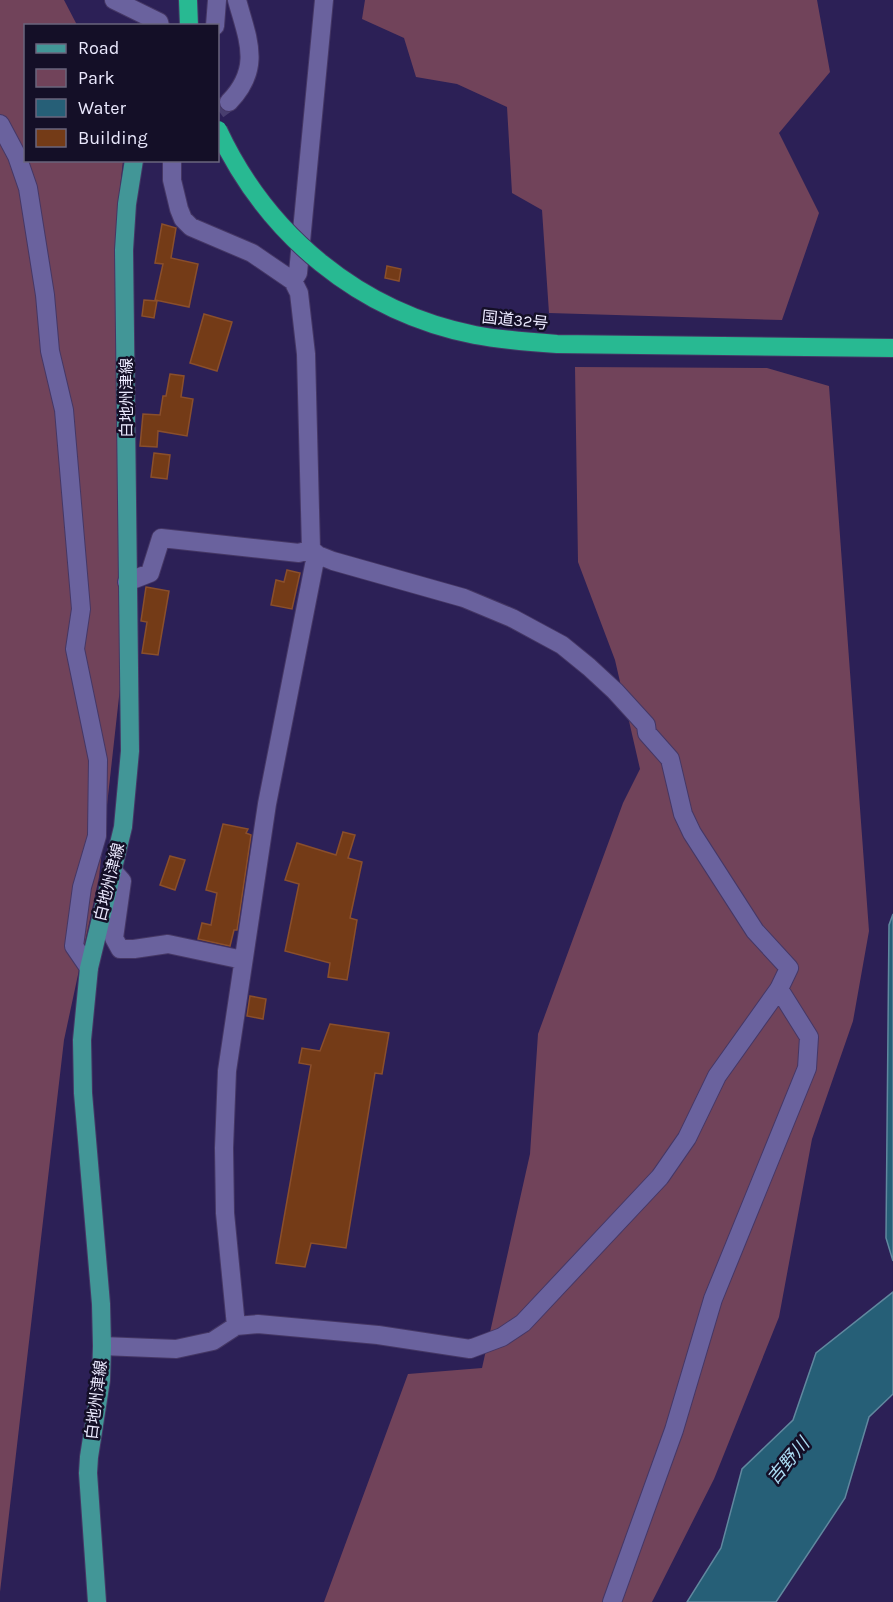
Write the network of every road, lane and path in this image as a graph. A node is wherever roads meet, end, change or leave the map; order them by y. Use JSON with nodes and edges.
{"nodes":[{"id":1,"x":114,"y":0,"type":"edge"},
{"id":2,"x":188,"y":0,"type":"edge"},
{"id":3,"x":217,"y":0,"type":"edge"},
{"id":4,"x":237,"y":0,"type":"edge"},
{"id":5,"x":324,"y":0,"type":"edge"},
{"id":6,"x":160,"y":24,"type":"edge"},
{"id":7,"x":189,"y":24,"type":"edge"},
{"id":8,"x":215,"y":24,"type":"edge"},
{"id":9,"x":229,"y":102,"type":"tunnel mouth"},
{"id":10,"x":0,"y":124,"type":"edge"},
{"id":11,"x":219,"y":132,"type":"edge"},
{"id":12,"x":135,"y":162,"type":"edge"},
{"id":13,"x":172,"y":162,"type":"edge"},
{"id":14,"x":293,"y":281,"type":"junction"},
{"id":15,"x":893,"y":348,"type":"edge"},
{"id":16,"x":314,"y":552,"type":"junction"},
{"id":17,"x":127,"y":582,"type":"junction"},
{"id":18,"x":113,"y":871,"type":"junction"},
{"id":19,"x":243,"y":960,"type":"junction"},
{"id":20,"x":89,"y":968,"type":"junction"},
{"id":21,"x":780,"y":989,"type":"junction"},
{"id":22,"x":236,"y":1326,"type":"junction"},
{"id":23,"x":102,"y":1346,"type":"junction"},
{"id":24,"x":97,"y":1602,"type":"edge"},
{"id":25,"x":612,"y":1602,"type":"edge"}],
"edges":[{"from":1,"to":6,"type":"street"},
{"from":2,"to":7,"type":"highway"},
{"from":3,"to":8,"type":"street"},
{"from":4,"to":9,"type":"street"},
{"from":5,"to":14,"type":"street"},
{"from":10,"to":20,"type":"street"},
{"from":11,"to":15,"type":"highway","name":"国道32号","bridge":true},
{"from":12,"to":17,"type":"main road","name":"白地州津線"},
{"from":13,"to":14,"type":"street"},
{"from":14,"to":16,"type":"street"},
{"from":16,"to":17,"type":"street"},
{"from":16,"to":19,"type":"street"},
{"from":16,"to":21,"type":"street"},
{"from":17,"to":18,"type":"main road","name":"白地州津線"},
{"from":18,"to":19,"type":"street"},
{"from":18,"to":20,"type":"main road","name":"白地州津線"},
{"from":19,"to":22,"type":"street"},
{"from":20,"to":23,"type":"main road","name":"白地州津線"},
{"from":21,"to":22,"type":"street"},
{"from":21,"to":25,"type":"street"},
{"from":22,"to":23,"type":"street"},
{"from":23,"to":24,"type":"main road","name":"白地州津線"}]}
